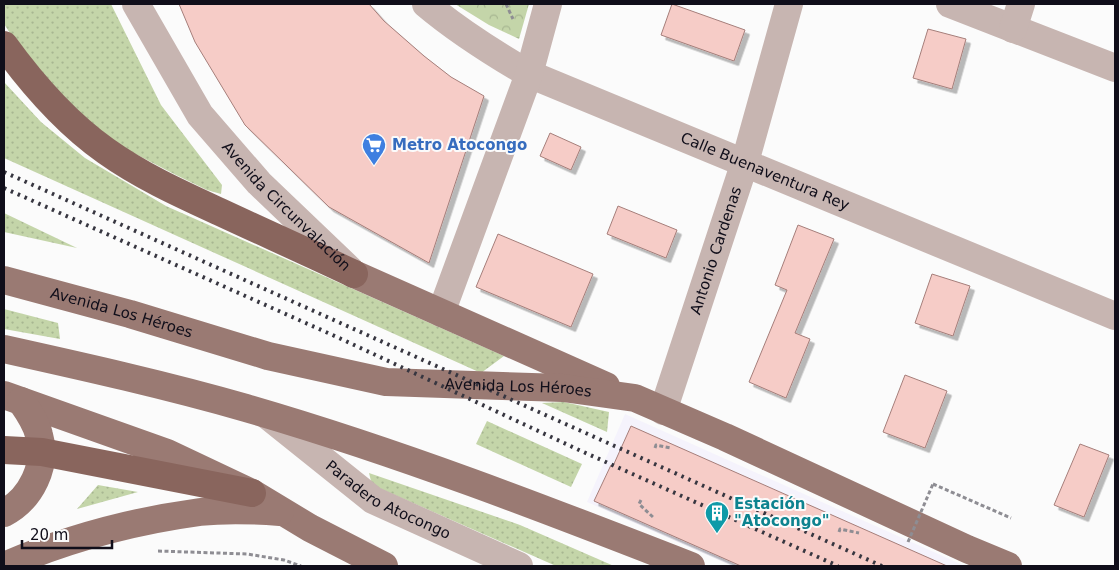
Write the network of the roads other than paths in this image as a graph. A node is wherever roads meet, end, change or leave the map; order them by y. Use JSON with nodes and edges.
{"nodes":[{"id":1,"x":136,"y":4,"type":"edge"},
{"id":2,"x":426,"y":4,"type":"edge"},
{"id":3,"x":548,"y":4,"type":"edge"},
{"id":4,"x":789,"y":4,"type":"edge"},
{"id":5,"x":950,"y":4,"type":"edge"},
{"id":6,"x":1017,"y":16,"type":"edge"},
{"id":7,"x":4,"y":45,"type":"edge"},
{"id":8,"x":1115,"y":68,"type":"edge"},
{"id":9,"x":529,"y":74,"type":"junction"},
{"id":10,"x":745,"y":162,"type":"junction"},
{"id":11,"x":354,"y":274,"type":"junction"},
{"id":12,"x":4,"y":280,"type":"edge"},
{"id":13,"x":441,"y":313,"type":"junction"},
{"id":14,"x":1115,"y":316,"type":"edge"},
{"id":15,"x":4,"y":349,"type":"edge"},
{"id":16,"x":12,"y":398,"type":"edge"},
{"id":17,"x":635,"y":398,"type":"junction"},
{"id":18,"x":663,"y":411,"type":"junction"},
{"id":19,"x":268,"y":415,"type":"junction"},
{"id":20,"x":4,"y":450,"type":"edge"},
{"id":21,"x":42,"y":452,"type":"junction"},
{"id":22,"x":252,"y":493,"type":"junction"},
{"id":23,"x":4,"y":513,"type":"edge"},
{"id":24,"x":285,"y":513,"type":"junction"},
{"id":25,"x":4,"y":566,"type":"edge"},
{"id":26,"x":384,"y":566,"type":"edge"},
{"id":27,"x":519,"y":566,"type":"edge"},
{"id":28,"x":692,"y":566,"type":"edge"},
{"id":29,"x":1008,"y":566,"type":"edge"}],
"edges":[{"from":1,"to":11,"type":"street","name":"Avenida Circunvalación"},
{"from":2,"to":9,"type":"street","name":"Calle Buenaventura Rey"},
{"from":3,"to":9,"type":"street"},
{"from":4,"to":10,"type":"street","name":"Antonio Cardenas"},
{"from":5,"to":6,"type":"street"},
{"from":6,"to":8,"type":"street"},
{"from":7,"to":11,"type":"highway"},
{"from":9,"to":10,"type":"street","name":"Calle Buenaventura Rey"},
{"from":9,"to":13,"type":"street"},
{"from":10,"to":14,"type":"street","name":"Calle Buenaventura Rey"},
{"from":10,"to":18,"type":"street","name":"Antonio Cardenas"},
{"from":11,"to":13,"type":"main road","name":"Avenida Circunvalación"},
{"from":12,"to":17,"type":"main road","name":"Avenida Los Héroes"},
{"from":13,"to":17,"type":"main road","name":"Avenida Circunvalación"},
{"from":15,"to":19,"type":"main road"},
{"from":16,"to":21,"type":"main road"},
{"from":16,"to":22,"type":"main road"},
{"from":17,"to":18,"type":"main road","name":"Avenida Los Héroes"},
{"from":18,"to":29,"type":"main road","name":"Avenida Los Héroes"},
{"from":19,"to":27,"type":"street","name":"Paradero Atocongo"},
{"from":19,"to":28,"type":"main road"},
{"from":20,"to":21,"type":"highway"},
{"from":21,"to":22,"type":"highway"},
{"from":21,"to":23,"type":"main road"},
{"from":22,"to":24,"type":"main road"},
{"from":24,"to":25,"type":"main road"},
{"from":24,"to":26,"type":"main road"}]}
